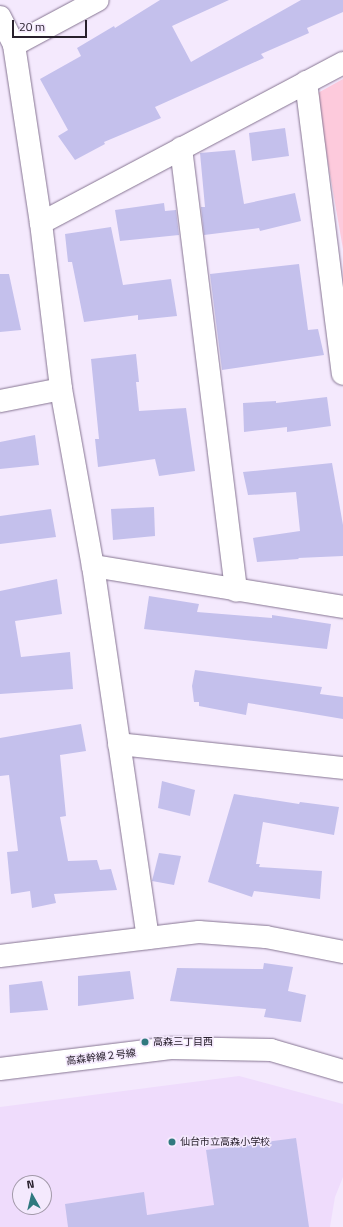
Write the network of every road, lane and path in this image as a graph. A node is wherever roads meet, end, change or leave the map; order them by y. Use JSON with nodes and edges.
{"nodes":[{"id":1,"x":98,"y":0,"type":"edge"},
{"id":2,"x":0,"y":17,"type":"edge"},
{"id":3,"x":14,"y":45,"type":"junction"},
{"id":4,"x":343,"y":63,"type":"edge"},
{"id":5,"x":306,"y":82,"type":"junction"},
{"id":6,"x":181,"y":148,"type":"junction"},
{"id":7,"x":41,"y":224,"type":"junction"},
{"id":8,"x":343,"y":374,"type":"edge"},
{"id":9,"x":61,"y":389,"type":"junction"},
{"id":10,"x":0,"y":401,"type":"edge"},
{"id":11,"x":93,"y":566,"type":"junction"},
{"id":12,"x":236,"y":591,"type":"junction"},
{"id":13,"x":343,"y":607,"type":"edge"},
{"id":14,"x":119,"y":744,"type":"junction"},
{"id":15,"x":343,"y":768,"type":"edge"},
{"id":16,"x":148,"y":938,"type":"junction"},
{"id":17,"x":343,"y":952,"type":"edge"},
{"id":18,"x":0,"y":956,"type":"edge"},
{"id":19,"x":0,"y":1069,"type":"edge"},
{"id":20,"x":343,"y":1071,"type":"edge"}],
"edges":[{"from":1,"to":3,"type":"street"},
{"from":2,"to":3,"type":"street"},
{"from":3,"to":7,"type":"street"},
{"from":4,"to":5,"type":"street"},
{"from":5,"to":6,"type":"street"},
{"from":5,"to":8,"type":"street"},
{"from":6,"to":7,"type":"street"},
{"from":6,"to":12,"type":"street"},
{"from":7,"to":9,"type":"street"},
{"from":9,"to":10,"type":"street"},
{"from":9,"to":11,"type":"street"},
{"from":11,"to":12,"type":"street"},
{"from":11,"to":14,"type":"street"},
{"from":12,"to":13,"type":"street"},
{"from":14,"to":15,"type":"street"},
{"from":14,"to":16,"type":"street"},
{"from":16,"to":17,"type":"street"},
{"from":16,"to":18,"type":"street"},
{"from":19,"to":20,"type":"street","name":"高森幹線２号線"}]}
